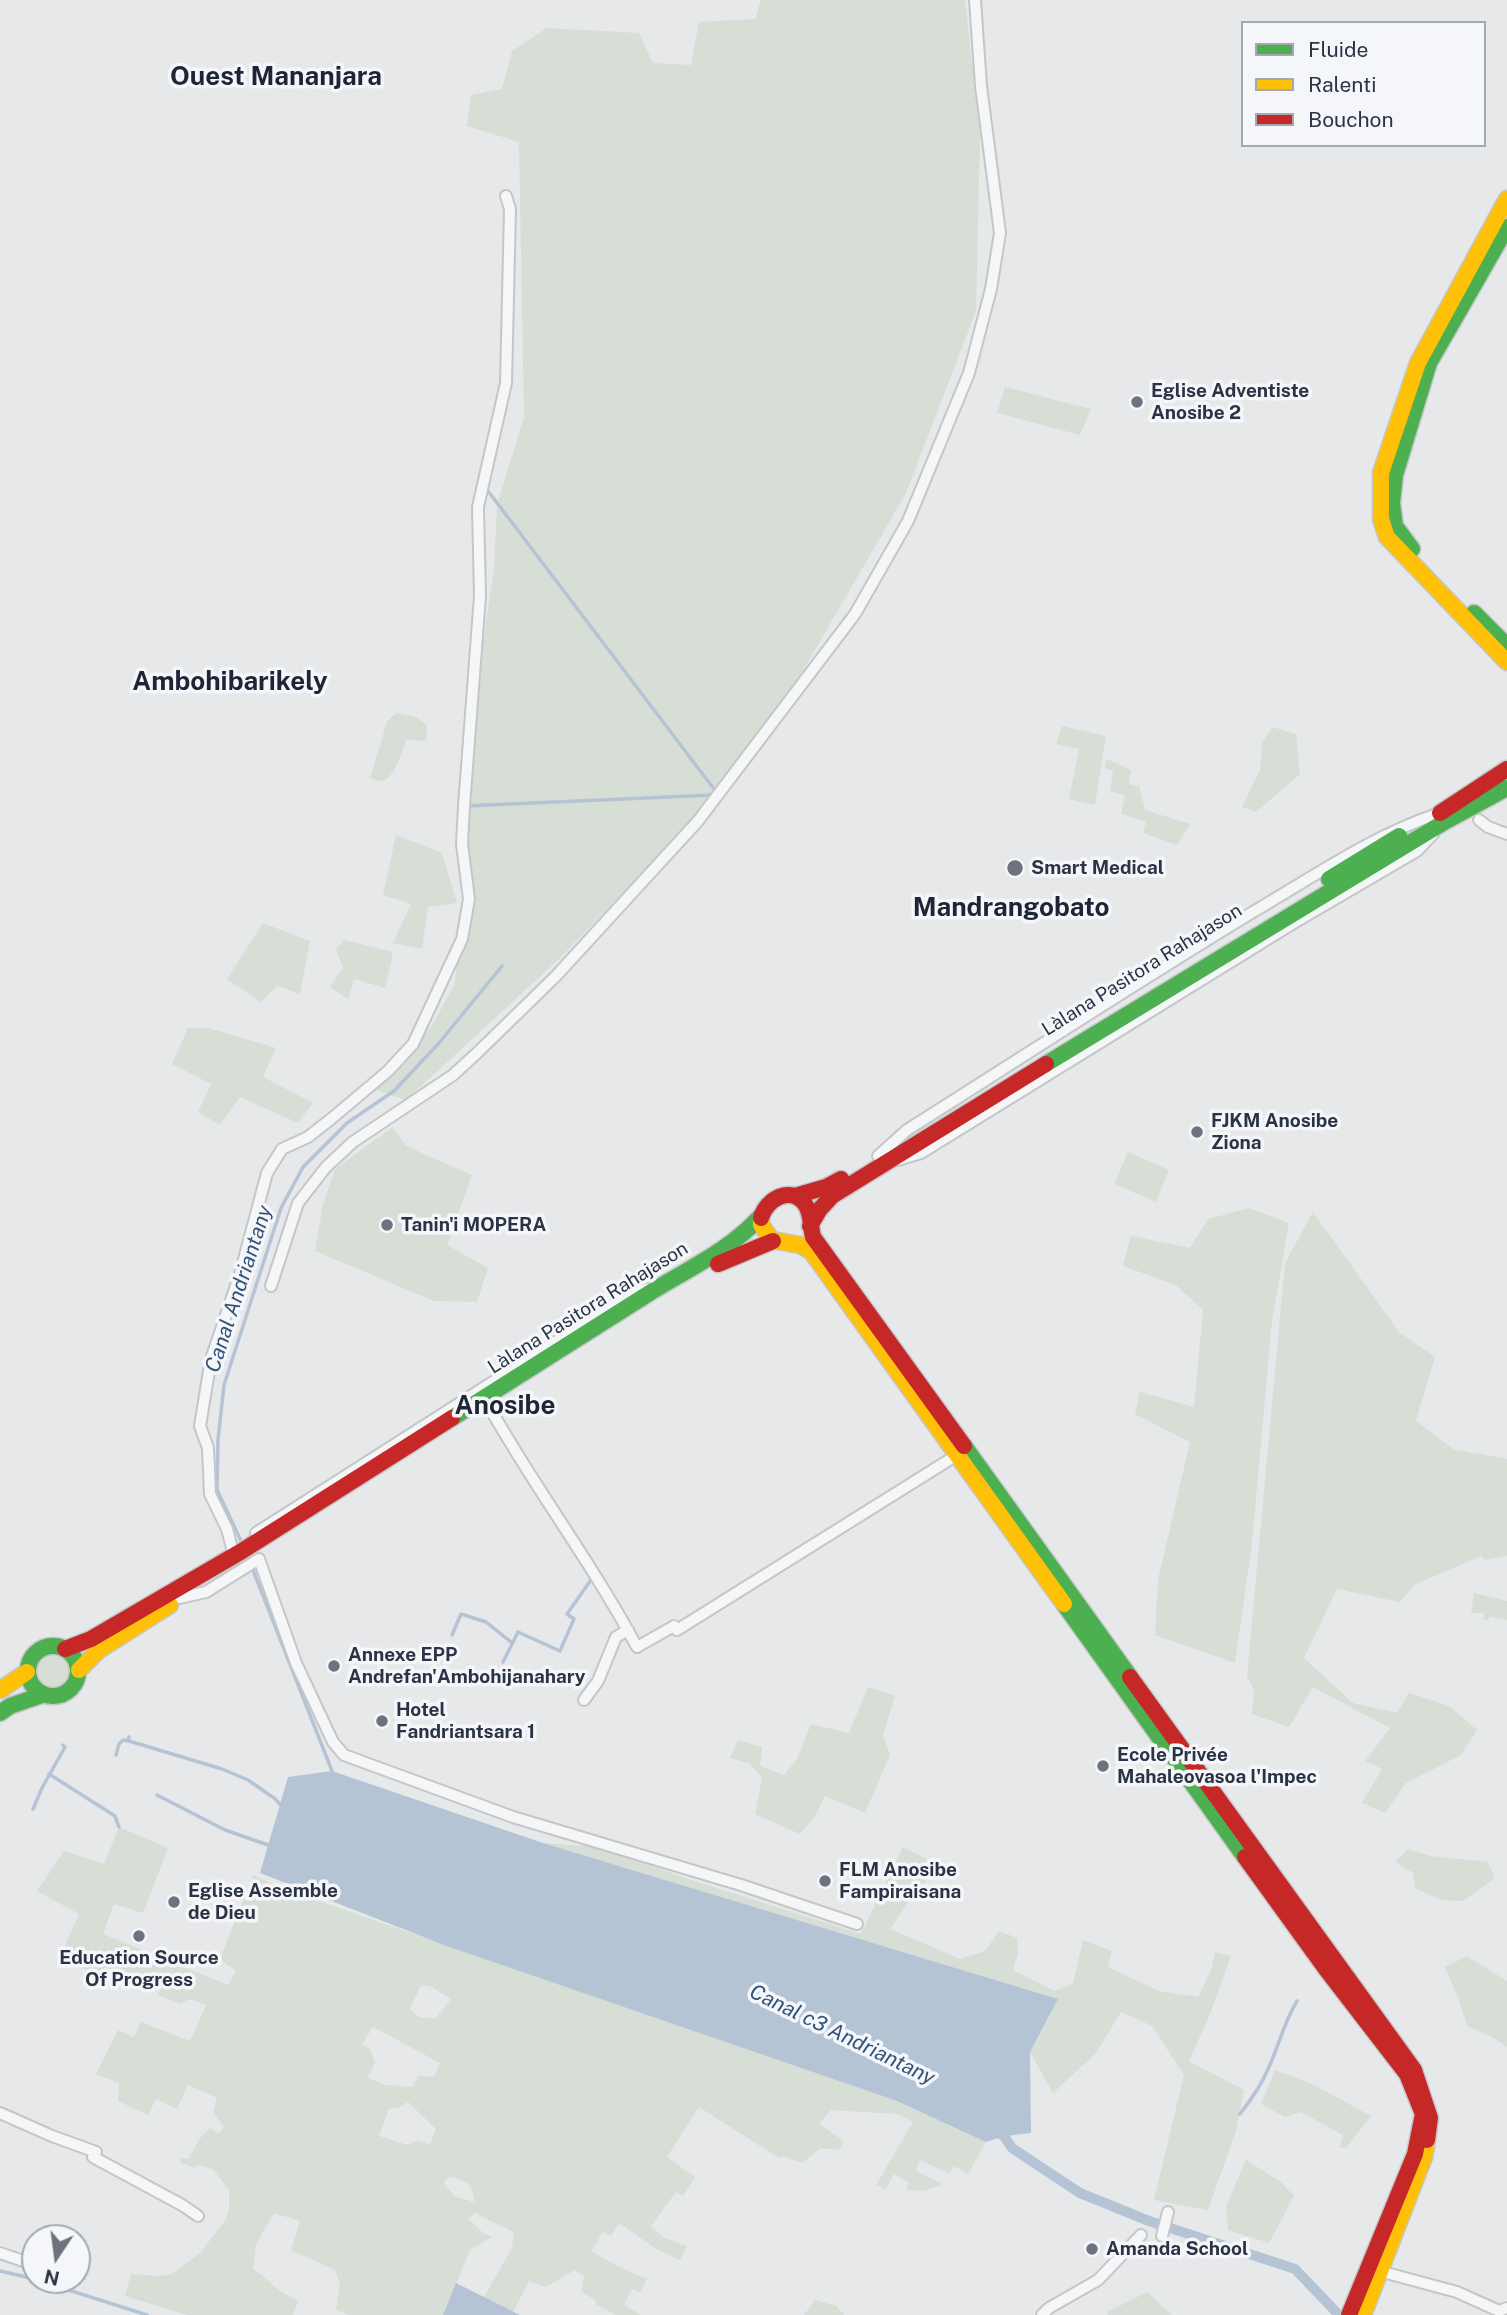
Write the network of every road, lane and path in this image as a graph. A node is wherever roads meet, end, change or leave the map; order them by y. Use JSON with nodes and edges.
{"nodes":[{"id":1,"x":975,"y":0,"type":"edge"},
{"id":2,"x":506,"y":197,"type":"dead end"},
{"id":3,"x":1507,"y":199,"type":"edge"},
{"id":4,"x":1507,"y":227,"type":"edge"},
{"id":5,"x":1507,"y":646,"type":"edge"},
{"id":6,"x":1507,"y":662,"type":"edge"},
{"id":7,"x":1507,"y":769,"type":"edge"},
{"id":8,"x":1507,"y":788,"type":"edge"},
{"id":9,"x":1441,"y":818,"type":"junction"},
{"id":10,"x":1479,"y":820,"type":"dead end"},
{"id":11,"x":1507,"y":834,"type":"edge"},
{"id":12,"x":882,"y":1160,"type":"junction"},
{"id":13,"x":795,"y":1196,"type":"junction"},
{"id":14,"x":761,"y":1216,"type":"junction"},
{"id":15,"x":810,"y":1226,"type":"junction"},
{"id":16,"x":774,"y":1241,"type":"junction"},
{"id":17,"x":795,"y":1243,"type":"junction"},
{"id":18,"x":271,"y":1286,"type":"dead end"},
{"id":19,"x":492,"y":1410,"type":"dead end"},
{"id":20,"x":957,"y":1455,"type":"junction"},
{"id":21,"x":248,"y":1550,"type":"junction"},
{"id":22,"x":176,"y":1595,"type":"junction"},
{"id":23,"x":628,"y":1630,"type":"junction"},
{"id":24,"x":65,"y":1649,"type":"junction"},
{"id":25,"x":79,"y":1670,"type":"junction"},
{"id":26,"x":27,"y":1672,"type":"junction"},
{"id":27,"x":0,"y":1690,"type":"edge"},
{"id":28,"x":42,"y":1695,"type":"junction"},
{"id":29,"x":584,"y":1700,"type":"dead end"},
{"id":30,"x":0,"y":1713,"type":"edge"},
{"id":31,"x":858,"y":1924,"type":"dead end"},
{"id":32,"x":0,"y":2113,"type":"edge"},
{"id":33,"x":1168,"y":2212,"type":"dead end"},
{"id":34,"x":198,"y":2216,"type":"dead end"},
{"id":35,"x":1142,"y":2235,"type":"dead end"},
{"id":36,"x":1163,"y":2236,"type":"dead end"},
{"id":37,"x":0,"y":2253,"type":"edge"},
{"id":38,"x":21,"y":2260,"type":"edge"},
{"id":39,"x":1379,"y":2271,"type":"junction"},
{"id":40,"x":1507,"y":2308,"type":"edge"},
{"id":41,"x":1355,"y":2312,"type":"edge"},
{"id":42,"x":1042,"y":2315,"type":"edge"}],
"edges":[{"from":1,"to":18,"type":"street"},
{"from":2,"to":21,"type":"street"},
{"from":3,"to":6,"type":"street"},
{"from":4,"to":5,"type":"street"},
{"from":7,"to":9,"type":"street","name":"Làlana Pasitora Rahajason"},
{"from":8,"to":9,"type":"street","name":"Làlana Pasitora Rahajason"},
{"from":9,"to":12,"type":"street","name":"Làlana Pasitora Rahajason"},
{"from":10,"to":11,"type":"street"},
{"from":12,"to":13,"type":"street","name":"Làlana Pasitora Rahajason"},
{"from":12,"to":15,"type":"street","name":"Làlana Pasitora Rahajason"},
{"from":13,"to":14,"type":"street"},
{"from":13,"to":15,"type":"street"},
{"from":14,"to":16,"type":"street"},
{"from":14,"to":21,"type":"street","name":"Làlana Pasitora Rahajason"},
{"from":15,"to":17,"type":"street"},
{"from":15,"to":39,"type":"street"},
{"from":16,"to":17,"type":"street"},
{"from":16,"to":21,"type":"street","name":"Làlana Pasitora Rahajason"},
{"from":17,"to":20,"type":"street"},
{"from":19,"to":23,"type":"street"},
{"from":20,"to":23,"type":"street"},
{"from":20,"to":41,"type":"street"},
{"from":21,"to":22,"type":"street"},
{"from":21,"to":31,"type":"street"},
{"from":22,"to":24,"type":"street"},
{"from":22,"to":25,"type":"street"},
{"from":23,"to":29,"type":"street"},
{"from":24,"to":25,"type":"street"},
{"from":24,"to":26,"type":"street"},
{"from":25,"to":28,"type":"street"},
{"from":26,"to":27,"type":"street"},
{"from":26,"to":28,"type":"street"},
{"from":28,"to":30,"type":"street"},
{"from":32,"to":34,"type":"street"},
{"from":33,"to":36,"type":"street"},
{"from":35,"to":42,"type":"street"},
{"from":37,"to":38,"type":"street"},
{"from":39,"to":40,"type":"street"},
{"from":39,"to":41,"type":"street"}]}
